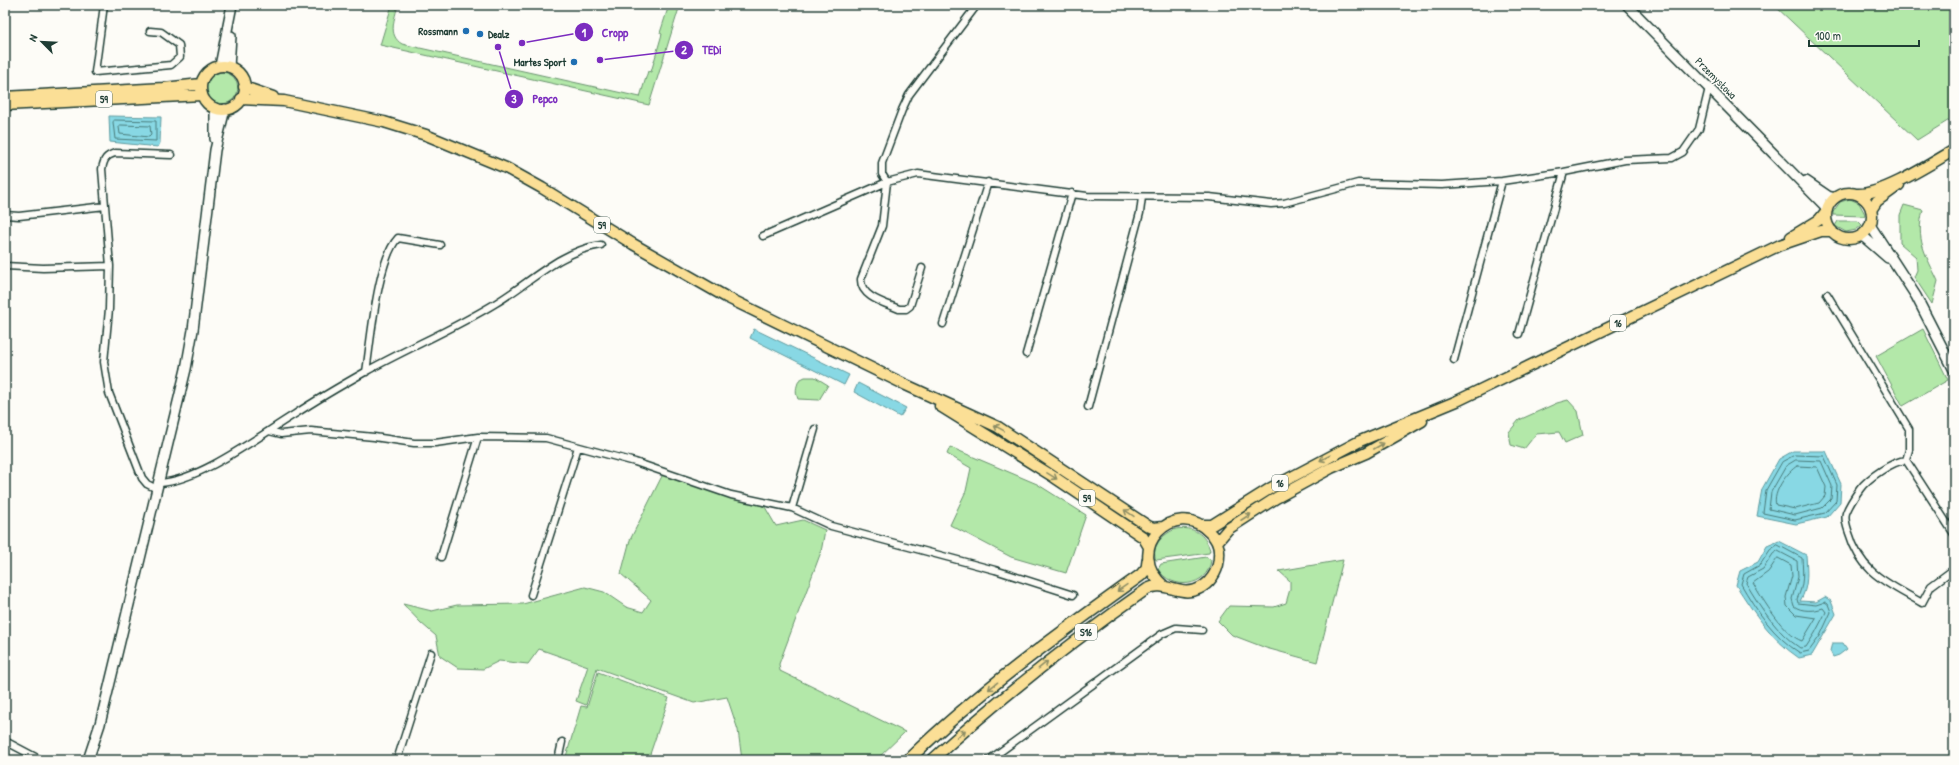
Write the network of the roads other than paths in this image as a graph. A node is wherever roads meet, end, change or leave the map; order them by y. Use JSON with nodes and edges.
{"nodes":[{"id":1,"x":104,"y":5,"type":"edge"},
{"id":2,"x":232,"y":5,"type":"edge"},
{"id":3,"x":977,"y":5,"type":"edge"},
{"id":4,"x":1627,"y":5,"type":"edge"},
{"id":5,"x":150,"y":31,"type":"dead end"},
{"id":6,"x":224,"y":67,"type":"junction"},
{"id":7,"x":244,"y":87,"type":"junction"},
{"id":8,"x":1709,"y":88,"type":"junction"},
{"id":9,"x":202,"y":90,"type":"junction"},
{"id":10,"x":5,"y":97,"type":"edge"},
{"id":11,"x":241,"y":98,"type":"junction"},
{"id":12,"x":284,"y":101,"type":"junction"},
{"id":13,"x":5,"y":105,"type":"edge"},
{"id":14,"x":220,"y":109,"type":"junction"},
{"id":15,"x":1954,"y":150,"type":"edge"},
{"id":16,"x":171,"y":155,"type":"dead end"},
{"id":17,"x":1789,"y":168,"type":"junction"},
{"id":18,"x":1564,"y":172,"type":"junction"},
{"id":19,"x":1915,"y":173,"type":"junction"},
{"id":20,"x":1502,"y":181,"type":"junction"},
{"id":21,"x":887,"y":182,"type":"junction"},
{"id":22,"x":988,"y":182,"type":"junction"},
{"id":23,"x":1072,"y":193,"type":"junction"},
{"id":24,"x":1856,"y":194,"type":"junction"},
{"id":25,"x":1142,"y":197,"type":"junction"},
{"id":26,"x":1835,"y":198,"type":"junction"},
{"id":27,"x":106,"y":206,"type":"junction"},
{"id":28,"x":1826,"y":210,"type":"junction"},
{"id":29,"x":1871,"y":210,"type":"junction"},
{"id":30,"x":5,"y":215,"type":"edge"},
{"id":31,"x":1870,"y":225,"type":"junction"},
{"id":32,"x":1832,"y":231,"type":"junction"},
{"id":33,"x":763,"y":236,"type":"dead end"},
{"id":34,"x":1860,"y":236,"type":"junction"},
{"id":35,"x":440,"y":245,"type":"dead end"},
{"id":36,"x":601,"y":245,"type":"dead end"},
{"id":37,"x":1780,"y":245,"type":"junction"},
{"id":38,"x":1896,"y":265,"type":"junction"},
{"id":39,"x":5,"y":266,"type":"edge"},
{"id":40,"x":110,"y":266,"type":"junction"},
{"id":41,"x":922,"y":268,"type":"dead end"},
{"id":42,"x":1827,"y":294,"type":"dead end"},
{"id":43,"x":943,"y":324,"type":"dead end"},
{"id":44,"x":1519,"y":334,"type":"dead end"},
{"id":45,"x":1026,"y":354,"type":"dead end"},
{"id":46,"x":1454,"y":360,"type":"dead end"},
{"id":47,"x":1954,"y":370,"type":"edge"},
{"id":48,"x":366,"y":372,"type":"junction"},
{"id":49,"x":906,"y":385,"type":"junction"},
{"id":50,"x":1457,"y":401,"type":"junction"},
{"id":51,"x":1088,"y":407,"type":"dead end"},
{"id":52,"x":815,"y":429,"type":"dead end"},
{"id":53,"x":269,"y":431,"type":"junction"},
{"id":54,"x":478,"y":437,"type":"junction"},
{"id":55,"x":578,"y":447,"type":"junction"},
{"id":56,"x":1906,"y":460,"type":"junction"},
{"id":57,"x":158,"y":486,"type":"junction"},
{"id":58,"x":792,"y":508,"type":"junction"},
{"id":59,"x":1202,"y":525,"type":"junction"},
{"id":60,"x":1163,"y":527,"type":"junction"},
{"id":61,"x":1954,"y":534,"type":"edge"},
{"id":62,"x":1217,"y":542,"type":"junction"},
{"id":63,"x":1149,"y":547,"type":"junction"},
{"id":64,"x":441,"y":557,"type":"dead end"},
{"id":65,"x":1148,"y":561,"type":"junction"},
{"id":66,"x":1954,"y":569,"type":"edge"},
{"id":67,"x":1165,"y":587,"type":"junction"},
{"id":68,"x":531,"y":595,"type":"dead end"},
{"id":69,"x":1073,"y":595,"type":"dead end"},
{"id":70,"x":1202,"y":630,"type":"dead end"},
{"id":71,"x":431,"y":653,"type":"dead end"},
{"id":72,"x":5,"y":741,"type":"edge"},
{"id":73,"x":562,"y":742,"type":"dead end"},
{"id":74,"x":41,"y":760,"type":"edge"},
{"id":75,"x":88,"y":760,"type":"edge"},
{"id":76,"x":397,"y":760,"type":"edge"},
{"id":77,"x":558,"y":760,"type":"edge"},
{"id":78,"x":908,"y":760,"type":"edge"},
{"id":79,"x":932,"y":760,"type":"edge"},
{"id":80,"x":989,"y":760,"type":"edge"}],
"edges":[{"from":1,"to":5,"type":"street"},
{"from":2,"to":6,"type":"street"},
{"from":3,"to":21,"type":"street"},
{"from":4,"to":8,"type":"street","name":"Przemysłowa"},
{"from":6,"to":7,"type":"main road"},
{"from":6,"to":9,"type":"main road"},
{"from":7,"to":11,"type":"main road"},
{"from":7,"to":12,"type":"main road","number":"59"},
{"from":8,"to":17,"type":"street","name":"Przemysłowa"},
{"from":8,"to":18,"type":"street"},
{"from":9,"to":10,"type":"main road","number":"59"},
{"from":9,"to":13,"type":"main road","number":"59"},
{"from":9,"to":14,"type":"main road"},
{"from":11,"to":12,"type":"main road","number":"59"},
{"from":11,"to":14,"type":"main road"},
{"from":12,"to":49,"type":"main road","number":"59"},
{"from":14,"to":57,"type":"street"},
{"from":15,"to":19,"type":"main road"},
{"from":16,"to":27,"type":"street"},
{"from":17,"to":26,"type":"street","name":"Przemysłowa"},
{"from":17,"to":28,"type":"street","name":"Przemysłowa"},
{"from":18,"to":20,"type":"street"},
{"from":18,"to":44,"type":"street"},
{"from":19,"to":24,"type":"main road"},
{"from":19,"to":29,"type":"main road"},
{"from":20,"to":25,"type":"street"},
{"from":20,"to":46,"type":"street"},
{"from":21,"to":22,"type":"street"},
{"from":21,"to":33,"type":"street"},
{"from":21,"to":41,"type":"street"},
{"from":22,"to":23,"type":"street"},
{"from":22,"to":43,"type":"street"},
{"from":23,"to":25,"type":"street"},
{"from":23,"to":45,"type":"street"},
{"from":24,"to":26,"type":"main road"},
{"from":24,"to":29,"type":"main road"},
{"from":25,"to":51,"type":"street"},
{"from":26,"to":28,"type":"main road","number":"16"},
{"from":27,"to":30,"type":"street"},
{"from":27,"to":40,"type":"street"},
{"from":28,"to":32,"type":"main road"},
{"from":28,"to":37,"type":"main road","number":"16"},
{"from":29,"to":31,"type":"main road"},
{"from":31,"to":34,"type":"main road"},
{"from":31,"to":38,"type":"street"},
{"from":32,"to":34,"type":"main road","number":"16"},
{"from":32,"to":37,"type":"main road","number":"16"},
{"from":34,"to":38,"type":"street"},
{"from":35,"to":48,"type":"street"},
{"from":36,"to":48,"type":"street"},
{"from":37,"to":50,"type":"main road","number":"16"},
{"from":38,"to":47,"type":"street"},
{"from":39,"to":40,"type":"street"},
{"from":40,"to":57,"type":"street"},
{"from":42,"to":56,"type":"street"},
{"from":48,"to":53,"type":"street"},
{"from":60,"to":49,"type":"main road","number":"59","one_way":true},
{"from":49,"to":63,"type":"main road","number":"59","one_way":true},
{"from":50,"to":59,"type":"main road","number":"16","one_way":true},
{"from":62,"to":50,"type":"main road","number":"16","one_way":true},
{"from":52,"to":58,"type":"street"},
{"from":53,"to":54,"type":"street"},
{"from":53,"to":57,"type":"street"},
{"from":54,"to":55,"type":"street"},
{"from":54,"to":64,"type":"street"},
{"from":55,"to":58,"type":"street"},
{"from":55,"to":68,"type":"street"},
{"from":56,"to":61,"type":"street"},
{"from":56,"to":66,"type":"street"},
{"from":57,"to":75,"type":"street"},
{"from":58,"to":69,"type":"street"},
{"from":59,"to":60,"type":"main road"},
{"from":59,"to":62,"type":"main road"},
{"from":60,"to":63,"type":"main road"},
{"from":62,"to":67,"type":"main road"},
{"from":63,"to":65,"type":"main road"},
{"from":65,"to":67,"type":"main road"},
{"from":65,"to":78,"type":"highway","number":"S16","one_way":true},
{"from":79,"to":67,"type":"main road","number":"S16","one_way":true},
{"from":70,"to":80,"type":"street"},
{"from":71,"to":76,"type":"street"},
{"from":72,"to":74,"type":"street"},
{"from":73,"to":77,"type":"street"}]}
